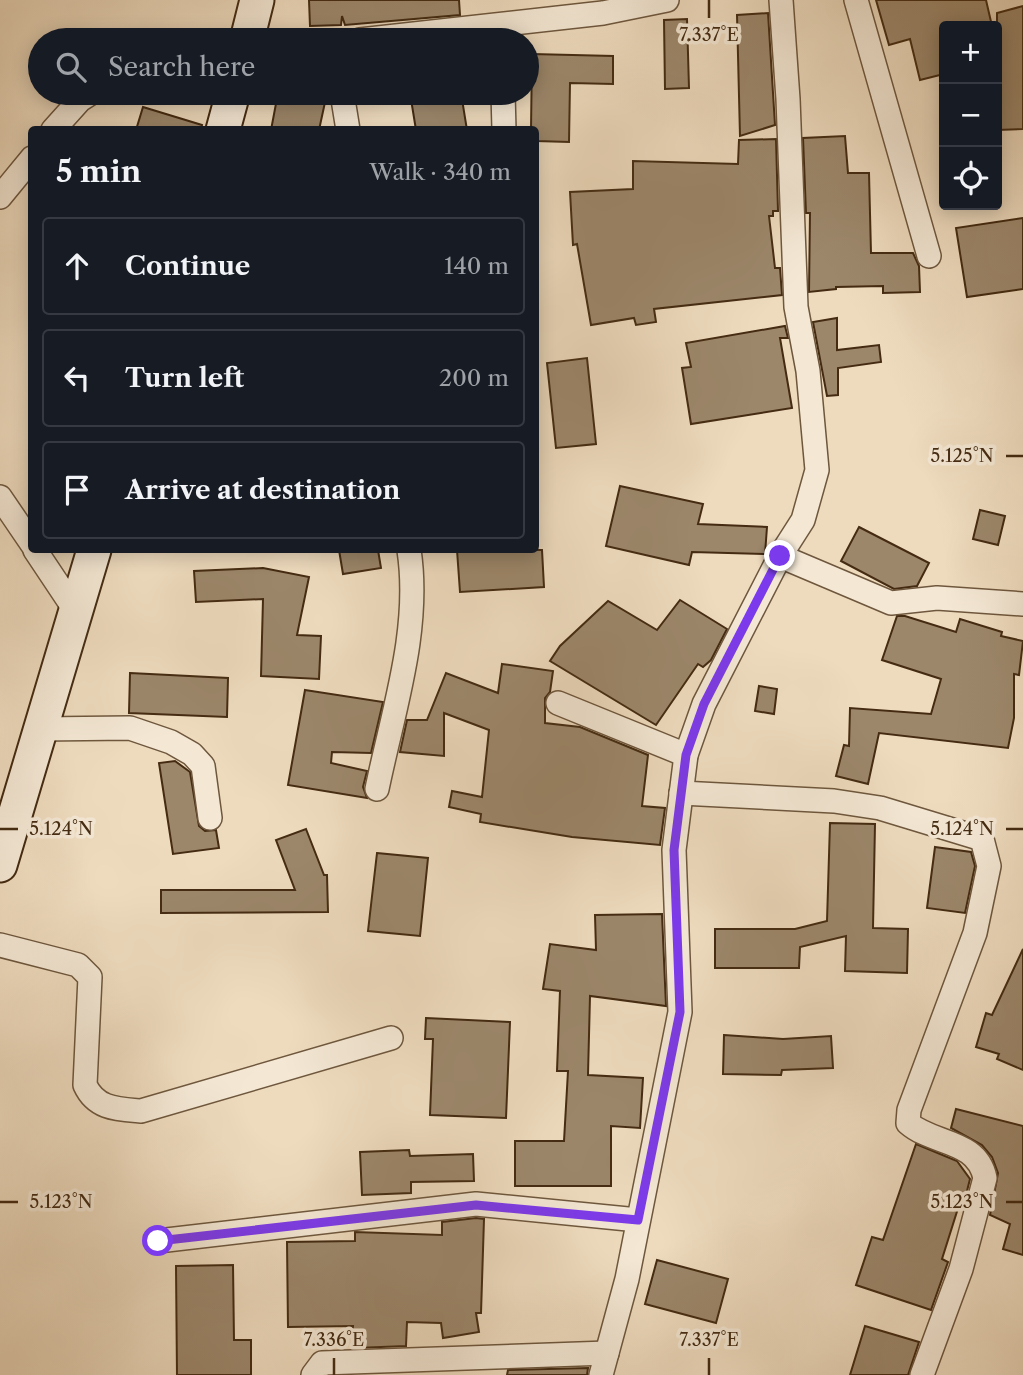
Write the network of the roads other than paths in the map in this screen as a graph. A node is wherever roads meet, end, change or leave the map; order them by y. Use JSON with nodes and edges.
{"nodes":[{"id":1,"x":257,"y":0,"type":"edge"},
{"id":2,"x":667,"y":0,"type":"edge"},
{"id":3,"x":781,"y":0,"type":"edge"},
{"id":4,"x":856,"y":0,"type":"edge"},
{"id":5,"x":624,"y":4,"type":"edge"},
{"id":6,"x":250,"y":28,"type":"edge"},
{"id":7,"x":524,"y":28,"type":"edge"},
{"id":8,"x":76,"y":105,"type":"edge"},
{"id":9,"x":230,"y":105,"type":"edge"},
{"id":10,"x":344,"y":105,"type":"edge"},
{"id":11,"x":503,"y":105,"type":"edge"},
{"id":12,"x":57,"y":126,"type":"edge"},
{"id":13,"x":224,"y":126,"type":"edge"},
{"id":14,"x":347,"y":126,"type":"edge"},
{"id":15,"x":504,"y":126,"type":"edge"},
{"id":16,"x":28,"y":163,"type":"edge"},
{"id":17,"x":0,"y":197,"type":"edge"},
{"id":18,"x":929,"y":256,"type":"dead end"},
{"id":19,"x":0,"y":497,"type":"edge"},
{"id":20,"x":28,"y":538,"type":"edge"},
{"id":21,"x":37,"y":553,"type":"edge"},
{"id":22,"x":93,"y":553,"type":"edge"},
{"id":23,"x":409,"y":553,"type":"edge"},
{"id":24,"x":780,"y":556,"type":"junction"},
{"id":25,"x":1023,"y":604,"type":"edge"},
{"id":26,"x":75,"y":610,"type":"junction"},
{"id":27,"x":558,"y":703,"type":"dead end"},
{"id":28,"x":40,"y":729,"type":"junction"},
{"id":29,"x":686,"y":755,"type":"junction"},
{"id":30,"x":377,"y":789,"type":"dead end"},
{"id":31,"x":681,"y":793,"type":"junction"},
{"id":32,"x":210,"y":818,"type":"dead end"},
{"id":33,"x":0,"y":865,"type":"edge"},
{"id":34,"x":0,"y":945,"type":"edge"},
{"id":35,"x":391,"y":1038,"type":"dead end"},
{"id":36,"x":638,"y":1220,"type":"junction"},
{"id":37,"x":158,"y":1241,"type":"dead end"},
{"id":38,"x":604,"y":1364,"type":"edge"},
{"id":39,"x":313,"y":1375,"type":"edge"},
{"id":40,"x":922,"y":1375,"type":"edge"}],
"edges":[{"from":1,"to":6,"type":"main road"},
{"from":2,"to":5,"type":"street"},
{"from":3,"to":24,"type":"street"},
{"from":4,"to":18,"type":"street"},
{"from":5,"to":7,"type":"street"},
{"from":8,"to":12,"type":"street"},
{"from":9,"to":13,"type":"main road"},
{"from":10,"to":14,"type":"street"},
{"from":11,"to":15,"type":"street"},
{"from":16,"to":17,"type":"street"},
{"from":19,"to":20,"type":"street"},
{"from":21,"to":26,"type":"street"},
{"from":22,"to":26,"type":"main road"},
{"from":23,"to":30,"type":"street"},
{"from":24,"to":25,"type":"street"},
{"from":24,"to":29,"type":"street"},
{"from":26,"to":28,"type":"main road"},
{"from":27,"to":29,"type":"street"},
{"from":28,"to":32,"type":"street"},
{"from":28,"to":33,"type":"main road"},
{"from":29,"to":31,"type":"street"},
{"from":31,"to":36,"type":"street"},
{"from":31,"to":40,"type":"street"},
{"from":34,"to":35,"type":"street"},
{"from":36,"to":37,"type":"street"},
{"from":36,"to":38,"type":"street"},
{"from":38,"to":39,"type":"street"}]}
